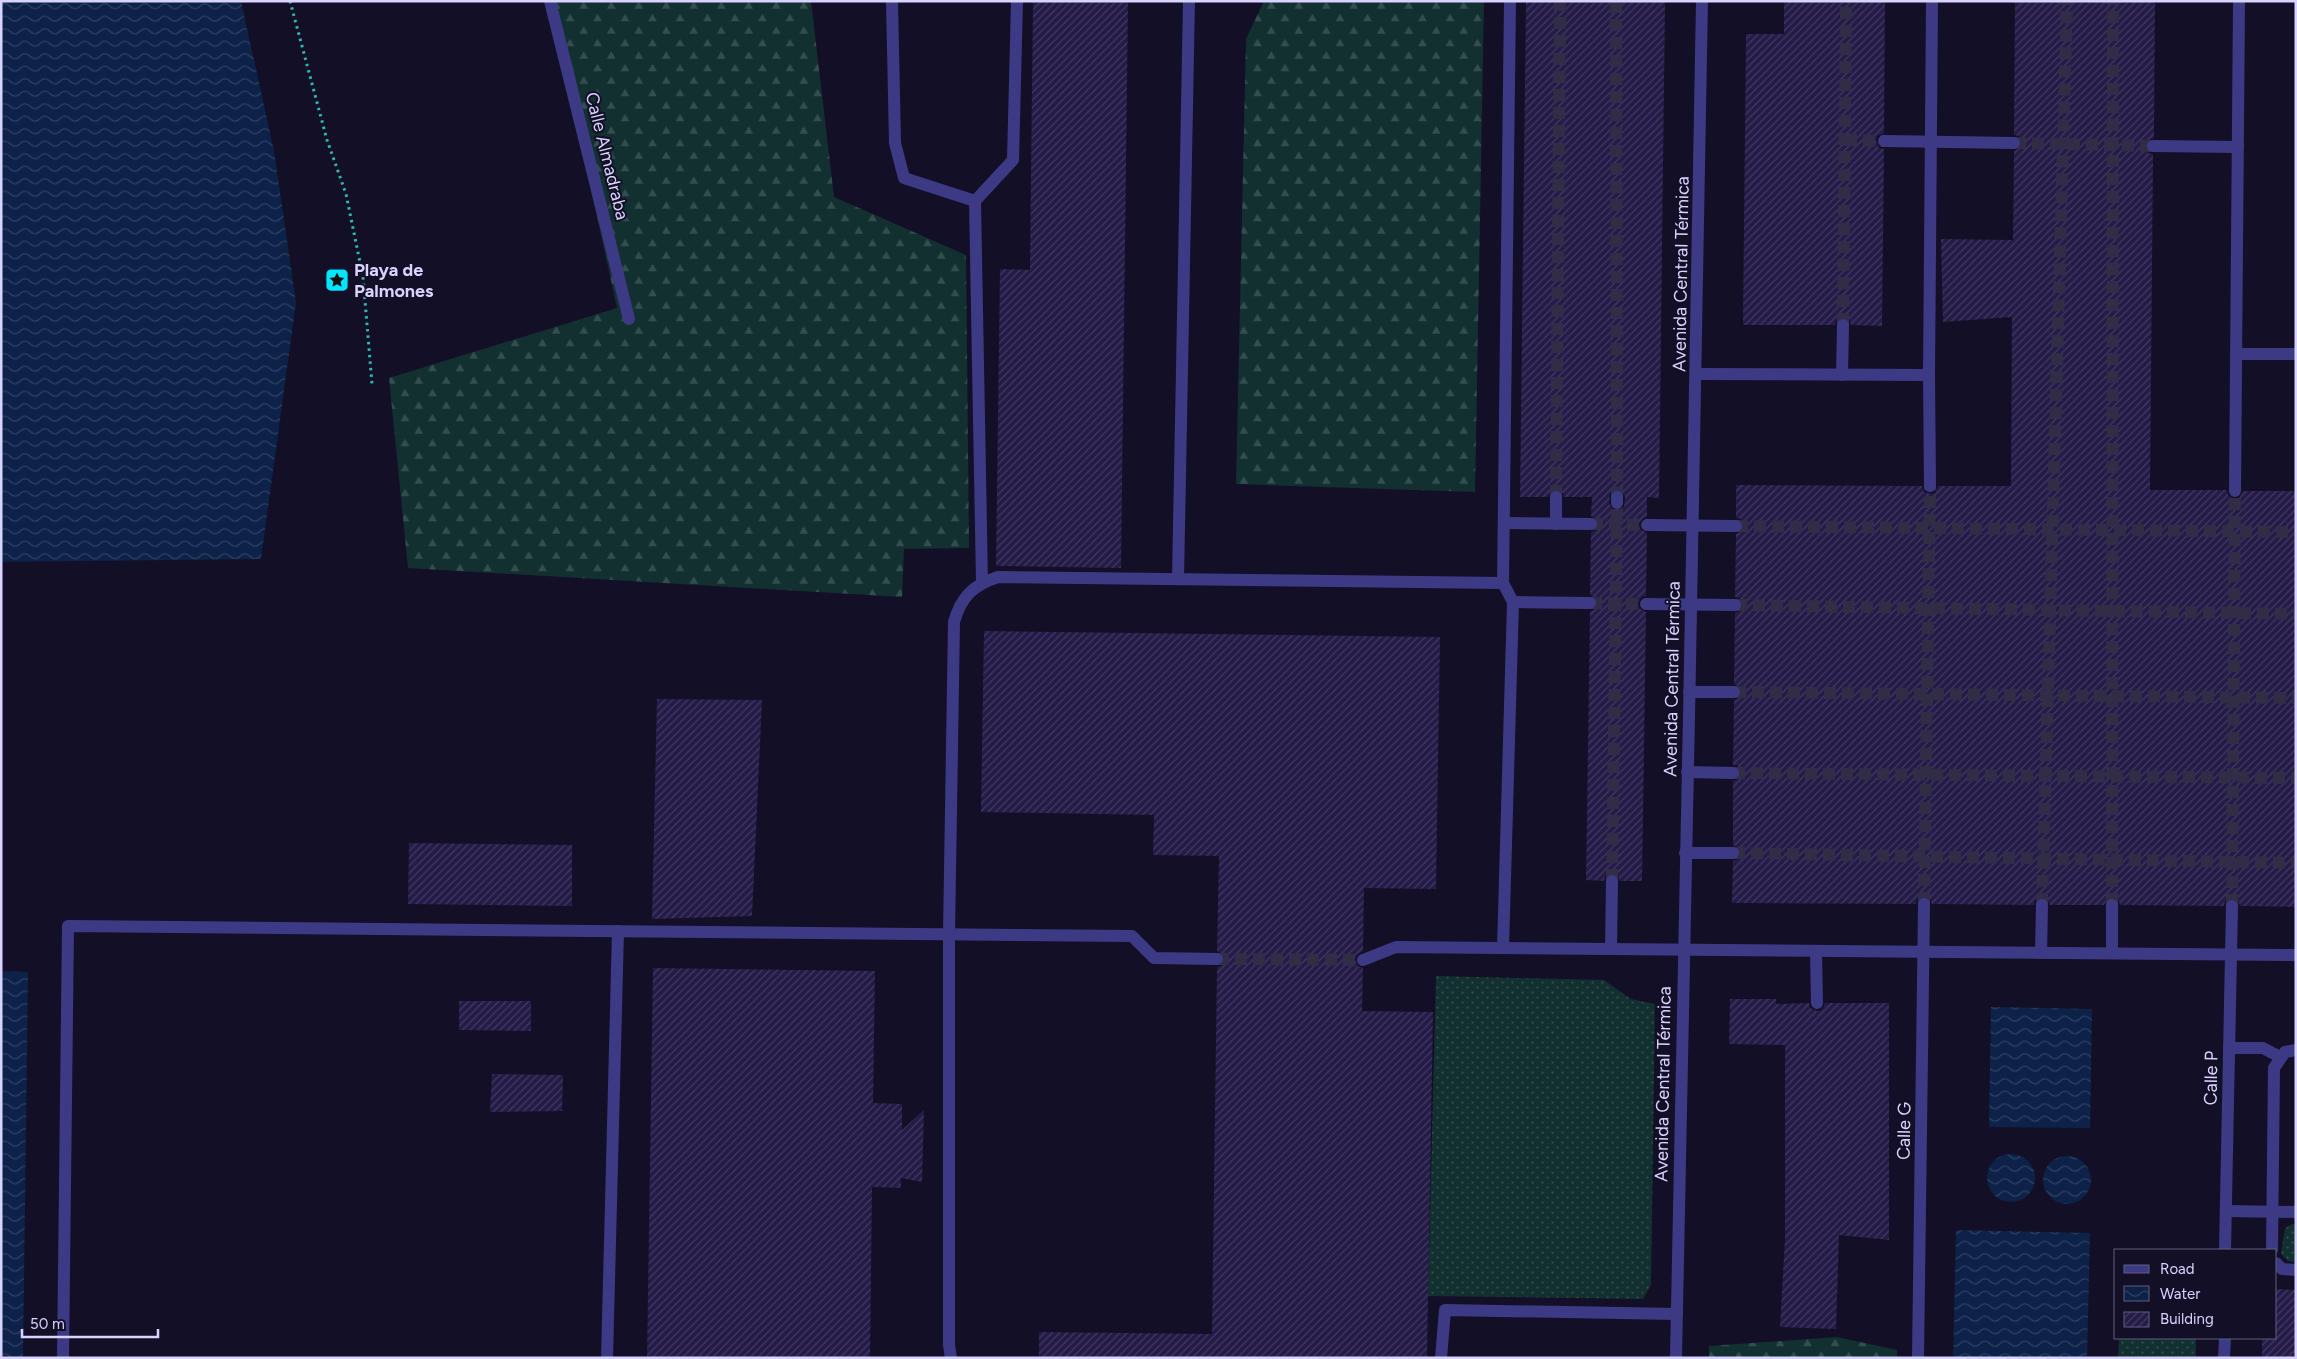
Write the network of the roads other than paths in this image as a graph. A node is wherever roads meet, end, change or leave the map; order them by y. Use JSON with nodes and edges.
{"nodes":[{"id":1,"x":550,"y":1,"type":"edge"},
{"id":2,"x":892,"y":1,"type":"edge"},
{"id":3,"x":1017,"y":1,"type":"edge"},
{"id":4,"x":1189,"y":1,"type":"edge"},
{"id":5,"x":1510,"y":1,"type":"edge"},
{"id":6,"x":1702,"y":1,"type":"edge"},
{"id":7,"x":1932,"y":1,"type":"edge"},
{"id":8,"x":2239,"y":1,"type":"edge"},
{"id":9,"x":1884,"y":141,"type":"tunnel mouth"},
{"id":10,"x":1931,"y":142,"type":"junction"},
{"id":11,"x":2014,"y":143,"type":"tunnel mouth"},
{"id":12,"x":2154,"y":146,"type":"tunnel mouth"},
{"id":13,"x":2238,"y":147,"type":"junction"},
{"id":14,"x":975,"y":201,"type":"junction"},
{"id":15,"x":629,"y":320,"type":"dead end"},
{"id":16,"x":1843,"y":325,"type":"tunnel mouth"},
{"id":17,"x":2236,"y":354,"type":"junction"},
{"id":18,"x":2296,"y":354,"type":"edge"},
{"id":19,"x":1697,"y":374,"type":"junction"},
{"id":20,"x":1842,"y":375,"type":"junction"},
{"id":21,"x":1928,"y":375,"type":"junction"},
{"id":22,"x":1930,"y":486,"type":"tunnel mouth"},
{"id":23,"x":2235,"y":490,"type":"tunnel mouth"},
{"id":24,"x":1556,"y":497,"type":"tunnel mouth"},
{"id":25,"x":1504,"y":523,"type":"junction"},
{"id":26,"x":1556,"y":524,"type":"junction"},
{"id":27,"x":1591,"y":524,"type":"tunnel mouth"},
{"id":28,"x":1647,"y":525,"type":"tunnel mouth"},
{"id":29,"x":1693,"y":525,"type":"junction"},
{"id":30,"x":1736,"y":526,"type":"tunnel mouth"},
{"id":31,"x":1178,"y":579,"type":"junction"},
{"id":32,"x":982,"y":582,"type":"junction"},
{"id":33,"x":1503,"y":583,"type":"junction"},
{"id":34,"x":1513,"y":602,"type":"junction"},
{"id":35,"x":1590,"y":603,"type":"tunnel mouth"},
{"id":36,"x":1646,"y":604,"type":"tunnel mouth"},
{"id":37,"x":1691,"y":604,"type":"junction"},
{"id":38,"x":1735,"y":605,"type":"tunnel mouth"},
{"id":39,"x":1689,"y":692,"type":"junction"},
{"id":40,"x":1734,"y":692,"type":"tunnel mouth"},
{"id":41,"x":1687,"y":772,"type":"junction"},
{"id":42,"x":1733,"y":773,"type":"tunnel mouth"},
{"id":43,"x":1685,"y":853,"type":"junction"},
{"id":44,"x":1733,"y":853,"type":"tunnel mouth"},
{"id":45,"x":1612,"y":881,"type":"tunnel mouth"},
{"id":46,"x":1924,"y":904,"type":"tunnel mouth"},
{"id":47,"x":2042,"y":905,"type":"tunnel mouth"},
{"id":48,"x":2112,"y":905,"type":"tunnel mouth"},
{"id":49,"x":2232,"y":906,"type":"tunnel mouth"},
{"id":50,"x":618,"y":931,"type":"junction"},
{"id":51,"x":949,"y":934,"type":"junction"},
{"id":52,"x":1503,"y":948,"type":"junction"},
{"id":53,"x":1611,"y":949,"type":"junction"},
{"id":54,"x":1682,"y":950,"type":"junction"},
{"id":55,"x":1816,"y":951,"type":"junction"},
{"id":56,"x":1924,"y":952,"type":"junction"},
{"id":57,"x":2041,"y":953,"type":"junction"},
{"id":58,"x":2112,"y":953,"type":"junction"},
{"id":59,"x":2231,"y":954,"type":"junction"},
{"id":60,"x":2296,"y":954,"type":"edge"},
{"id":61,"x":1217,"y":959,"type":"tunnel mouth"},
{"id":62,"x":1363,"y":960,"type":"tunnel mouth"},
{"id":63,"x":1817,"y":1003,"type":"dead end"},
{"id":64,"x":2228,"y":1048,"type":"junction"},
{"id":65,"x":2296,"y":1050,"type":"edge"},
{"id":66,"x":2280,"y":1057,"type":"junction"},
{"id":67,"x":2226,"y":1211,"type":"junction"},
{"id":68,"x":2273,"y":1212,"type":"junction"},
{"id":69,"x":2296,"y":1212,"type":"edge"},
{"id":70,"x":2225,"y":1249,"type":"edge"},
{"id":71,"x":2272,"y":1249,"type":"edge"},
{"id":72,"x":2277,"y":1264,"type":"edge"},
{"id":73,"x":2296,"y":1270,"type":"edge"},
{"id":74,"x":1677,"y":1314,"type":"junction"},
{"id":75,"x":2225,"y":1339,"type":"edge"},
{"id":76,"x":63,"y":1358,"type":"edge"},
{"id":77,"x":607,"y":1358,"type":"edge"},
{"id":78,"x":951,"y":1358,"type":"edge"},
{"id":79,"x":1441,"y":1358,"type":"edge"},
{"id":80,"x":1676,"y":1358,"type":"edge"},
{"id":81,"x":1918,"y":1358,"type":"edge"},
{"id":82,"x":2224,"y":1358,"type":"edge"}],
"edges":[{"from":1,"to":15,"type":"street","name":"Calle Almadraba"},
{"from":2,"to":14,"type":"street"},
{"from":3,"to":14,"type":"street"},
{"from":4,"to":31,"type":"street"},
{"from":5,"to":25,"type":"street"},
{"from":6,"to":19,"type":"street","name":"Avenida Central Térmica"},
{"from":7,"to":10,"type":"street"},
{"from":8,"to":13,"type":"street"},
{"from":9,"to":10,"type":"street"},
{"from":10,"to":11,"type":"street"},
{"from":10,"to":21,"type":"street"},
{"from":12,"to":13,"type":"street"},
{"from":13,"to":17,"type":"street"},
{"from":14,"to":32,"type":"street"},
{"from":16,"to":20,"type":"street"},
{"from":17,"to":18,"type":"street"},
{"from":17,"to":23,"type":"street"},
{"from":19,"to":20,"type":"street"},
{"from":19,"to":29,"type":"street","name":"Avenida Central Térmica"},
{"from":20,"to":21,"type":"street"},
{"from":21,"to":22,"type":"street"},
{"from":24,"to":26,"type":"street"},
{"from":25,"to":26,"type":"street"},
{"from":25,"to":33,"type":"street"},
{"from":26,"to":27,"type":"street"},
{"from":28,"to":29,"type":"street"},
{"from":29,"to":30,"type":"street"},
{"from":29,"to":37,"type":"street","name":"Avenida Central Térmica"},
{"from":31,"to":32,"type":"street"},
{"from":31,"to":33,"type":"street"},
{"from":32,"to":51,"type":"street"},
{"from":33,"to":34,"type":"street"},
{"from":34,"to":35,"type":"street"},
{"from":34,"to":52,"type":"street"},
{"from":36,"to":37,"type":"street"},
{"from":37,"to":38,"type":"street"},
{"from":37,"to":39,"type":"street","name":"Avenida Central Térmica"},
{"from":39,"to":40,"type":"street"},
{"from":39,"to":41,"type":"street","name":"Avenida Central Térmica"},
{"from":41,"to":42,"type":"street"},
{"from":41,"to":43,"type":"street","name":"Avenida Central Térmica"},
{"from":43,"to":44,"type":"street"},
{"from":43,"to":54,"type":"street","name":"Avenida Central Térmica"},
{"from":45,"to":53,"type":"street"},
{"from":46,"to":56,"type":"street","name":"Calle G"},
{"from":47,"to":57,"type":"street"},
{"from":48,"to":58,"type":"street"},
{"from":49,"to":59,"type":"street","name":"Calle P"},
{"from":50,"to":51,"type":"street"},
{"from":50,"to":76,"type":"street"},
{"from":50,"to":77,"type":"street"},
{"from":51,"to":61,"type":"street"},
{"from":51,"to":78,"type":"street"},
{"from":52,"to":53,"type":"street"},
{"from":52,"to":62,"type":"street"},
{"from":53,"to":54,"type":"street"},
{"from":54,"to":55,"type":"street"},
{"from":54,"to":74,"type":"street","name":"Avenida Central Térmica"},
{"from":55,"to":56,"type":"street"},
{"from":55,"to":63,"type":"street"},
{"from":56,"to":57,"type":"street"},
{"from":56,"to":81,"type":"street","name":"Calle G"},
{"from":57,"to":58,"type":"street"},
{"from":58,"to":59,"type":"street"},
{"from":59,"to":60,"type":"street"},
{"from":59,"to":64,"type":"street","name":"Calle P"},
{"from":64,"to":66,"type":"street"},
{"from":64,"to":67,"type":"street","name":"Calle P"},
{"from":65,"to":66,"type":"street"},
{"from":66,"to":68,"type":"street"},
{"from":67,"to":68,"type":"street"},
{"from":67,"to":70,"type":"street","name":"Calle P"},
{"from":68,"to":69,"type":"street"},
{"from":68,"to":71,"type":"street"},
{"from":72,"to":73,"type":"street"},
{"from":74,"to":79,"type":"street"},
{"from":74,"to":80,"type":"street","name":"Avenida Central Térmica"},
{"from":75,"to":82,"type":"street"}]}
